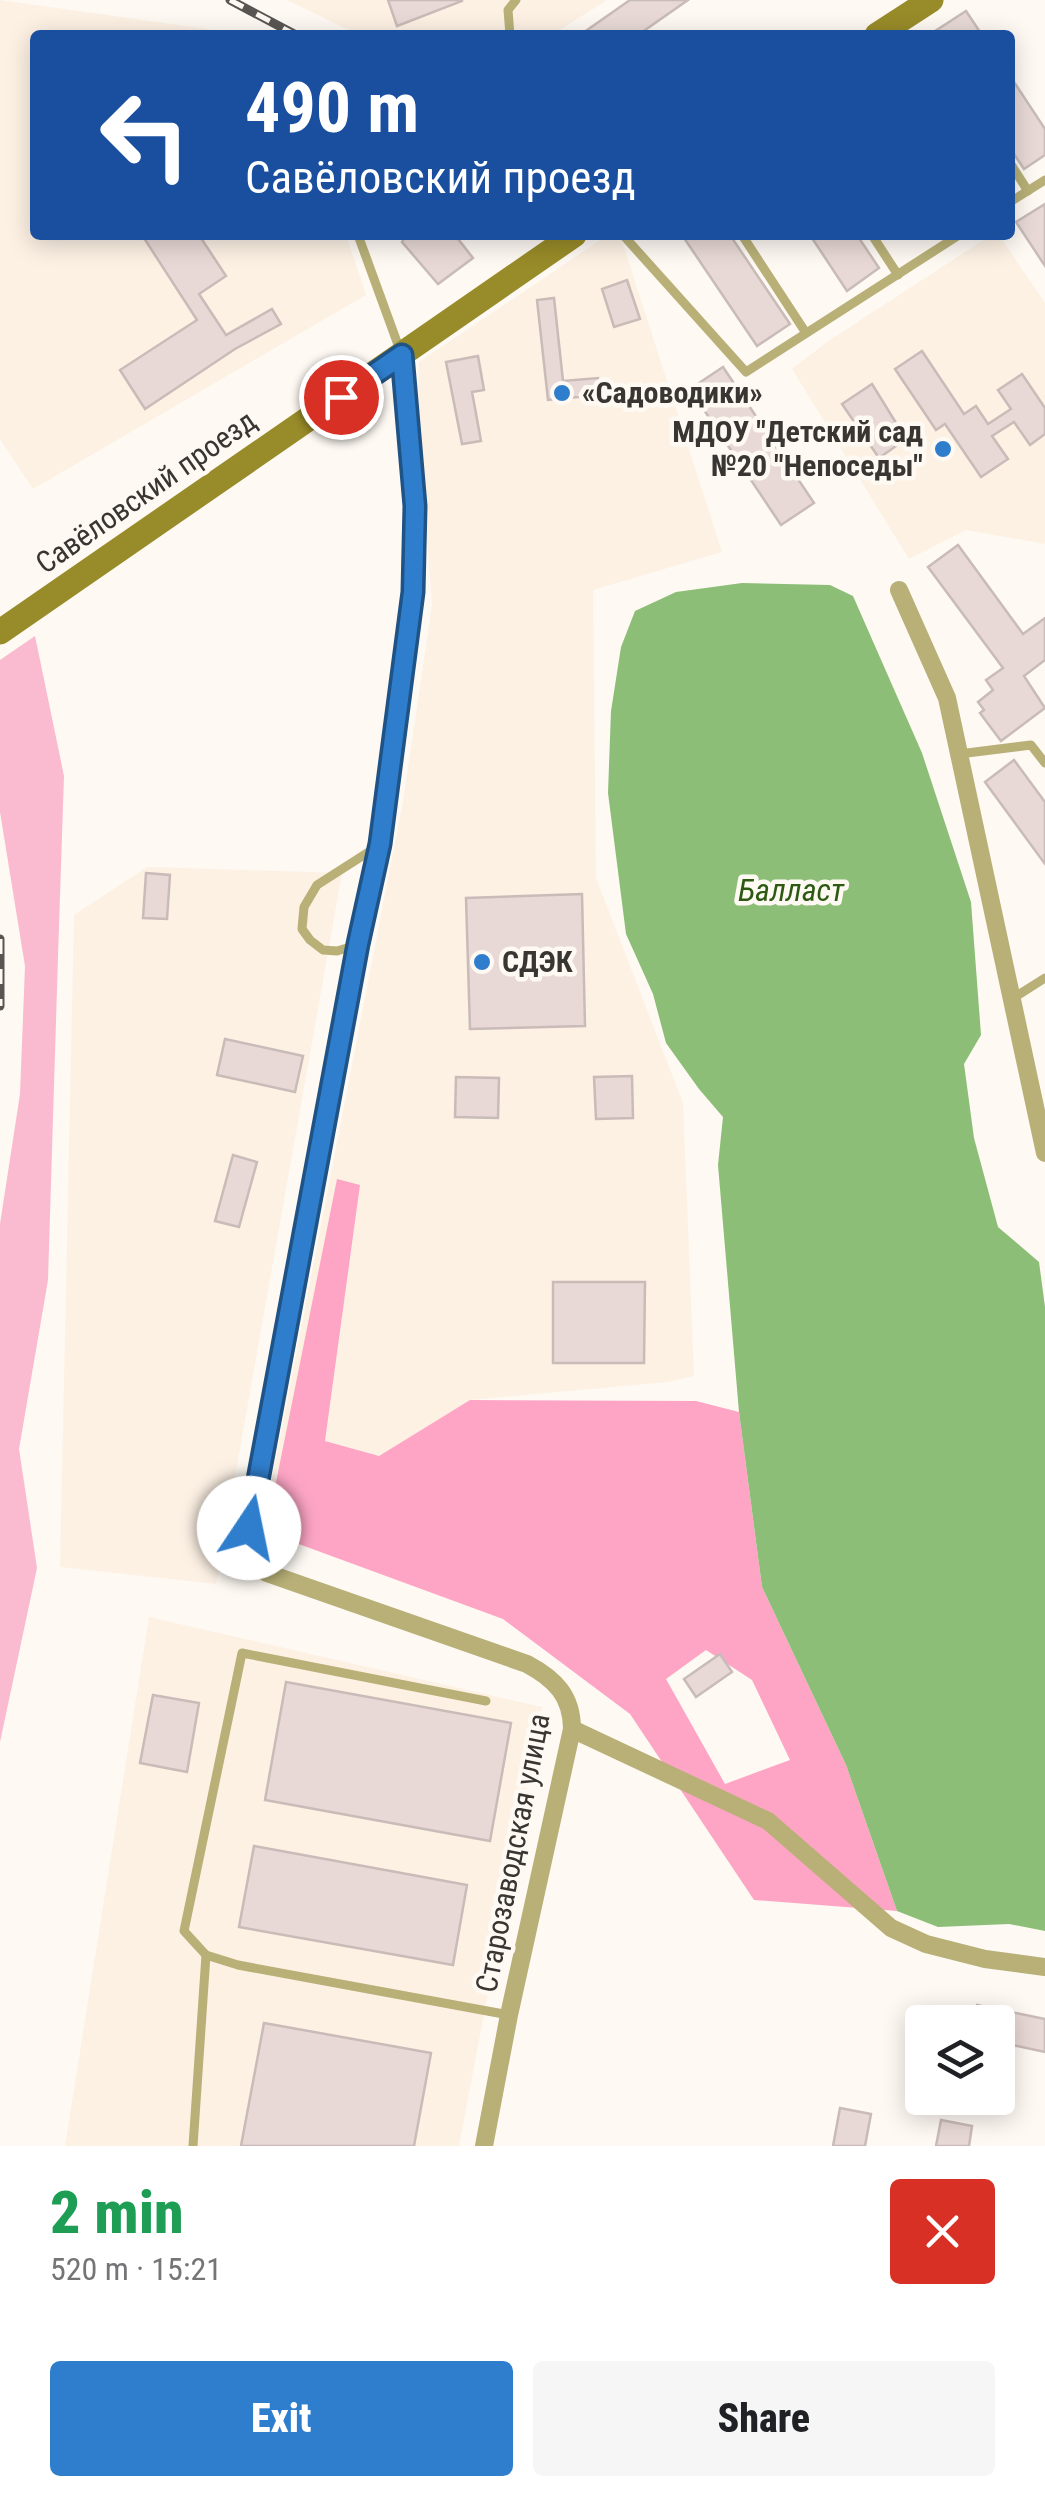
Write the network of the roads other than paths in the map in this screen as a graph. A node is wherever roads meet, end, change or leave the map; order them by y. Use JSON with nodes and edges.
{"nodes":[{"id":1,"x":516,"y":0,"type":"edge"},
{"id":2,"x":931,"y":0,"type":"edge"},
{"id":3,"x":510,"y":30,"type":"edge"},
{"id":4,"x":885,"y":30,"type":"edge"},
{"id":5,"x":1015,"y":170,"type":"edge"},
{"id":6,"x":1045,"y":180,"type":"edge"},
{"id":7,"x":1028,"y":190,"type":"junction"},
{"id":8,"x":1015,"y":199,"type":"edge"},
{"id":9,"x":360,"y":240,"type":"edge"},
{"id":10,"x":567,"y":240,"type":"edge"},
{"id":11,"x":627,"y":240,"type":"edge"},
{"id":12,"x":745,"y":240,"type":"edge"},
{"id":13,"x":875,"y":240,"type":"edge"},
{"id":14,"x":951,"y":240,"type":"edge"},
{"id":15,"x":898,"y":274,"type":"junction"},
{"id":16,"x":806,"y":333,"type":"junction"},
{"id":17,"x":402,"y":355,"type":"junction"},
{"id":18,"x":900,"y":590,"type":"dead end"},
{"id":19,"x":0,"y":632,"type":"edge"},
{"id":20,"x":959,"y":754,"type":"junction"},
{"id":21,"x":1045,"y":764,"type":"edge"},
{"id":22,"x":380,"y":844,"type":"junction"},
{"id":23,"x":358,"y":944,"type":"junction"},
{"id":24,"x":1045,"y":978,"type":"edge"},
{"id":25,"x":1012,"y":999,"type":"junction"},
{"id":26,"x":1045,"y":1153,"type":"edge"},
{"id":27,"x":486,"y":1701,"type":"dead end"},
{"id":28,"x":572,"y":1729,"type":"junction"},
{"id":29,"x":206,"y":1955,"type":"junction"},
{"id":30,"x":1045,"y":1967,"type":"edge"},
{"id":31,"x":509,"y":2015,"type":"junction"},
{"id":32,"x":192,"y":2146,"type":"edge"},
{"id":33,"x":484,"y":2146,"type":"edge"}],
"edges":[{"from":1,"to":3,"type":"lane"},
{"from":2,"to":4,"type":"main road"},
{"from":5,"to":7,"type":"lane"},
{"from":6,"to":7,"type":"lane"},
{"from":7,"to":8,"type":"lane"},
{"from":9,"to":17,"type":"lane"},
{"from":10,"to":17,"type":"main road","name":"Савёловский проезд"},
{"from":11,"to":16,"type":"lane"},
{"from":12,"to":16,"type":"lane"},
{"from":13,"to":15,"type":"lane"},
{"from":14,"to":15,"type":"lane"},
{"from":15,"to":16,"type":"lane"},
{"from":17,"to":19,"type":"main road","name":"Савёловский проезд"},
{"from":17,"to":22,"type":"street","name":"Старозаводская улица"},
{"from":18,"to":20,"type":"street"},
{"from":20,"to":21,"type":"lane"},
{"from":20,"to":25,"type":"street"},
{"from":22,"to":23,"type":"street","name":"Старозаводская улица"},
{"from":22,"to":23,"type":"lane"},
{"from":23,"to":28,"type":"street","name":"Старозаводская улица"},
{"from":24,"to":25,"type":"lane"},
{"from":25,"to":26,"type":"street"},
{"from":27,"to":29,"type":"lane"},
{"from":28,"to":30,"type":"street"},
{"from":28,"to":31,"type":"street","name":"Старозаводская улица"},
{"from":29,"to":31,"type":"lane"},
{"from":29,"to":32,"type":"lane"},
{"from":31,"to":33,"type":"street","name":"Старозаводская улица"}]}
